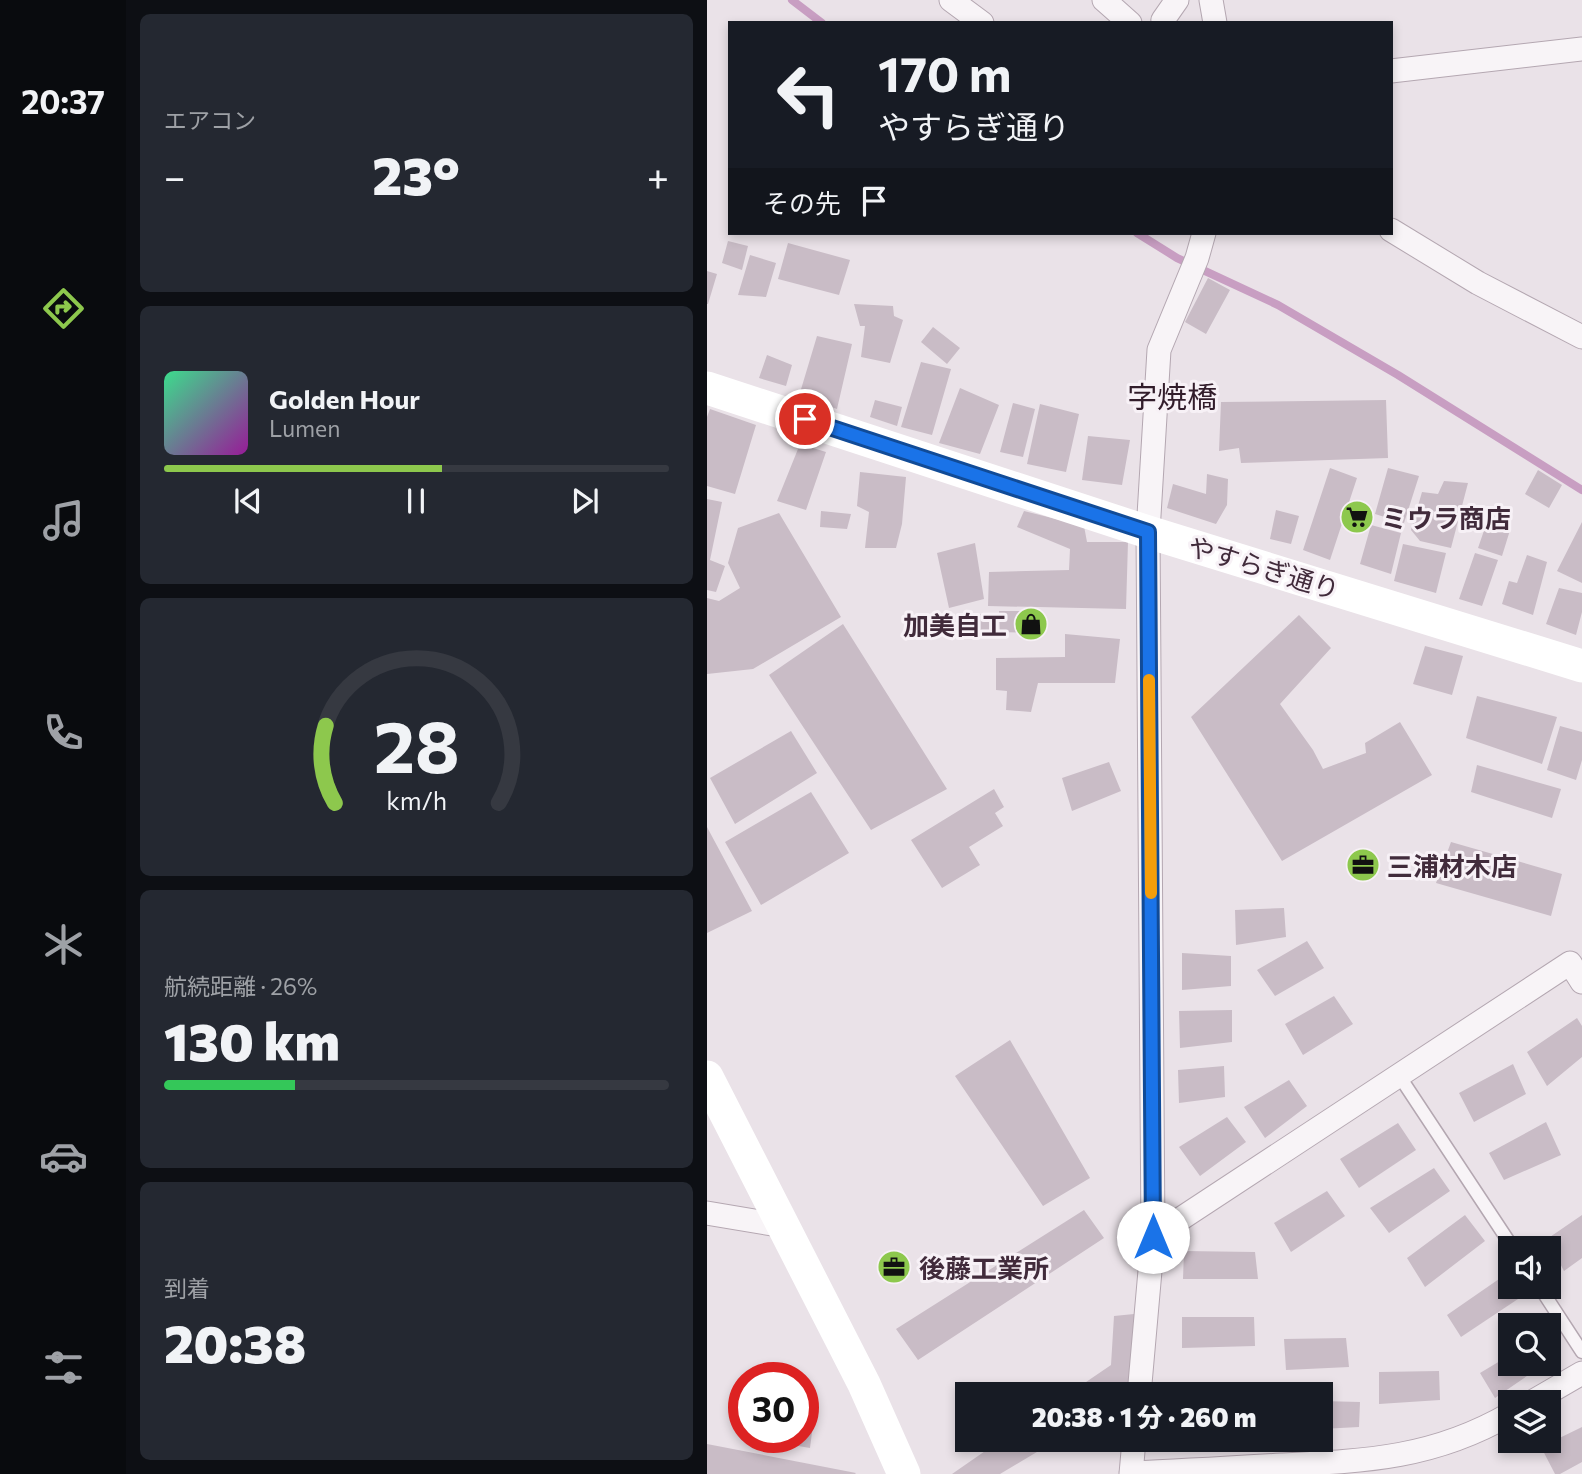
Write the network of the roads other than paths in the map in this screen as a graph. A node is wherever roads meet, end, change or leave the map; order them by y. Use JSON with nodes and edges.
{"nodes":[{"id":1,"x":951,"y":0,"type":"edge"},
{"id":2,"x":1104,"y":0,"type":"edge"},
{"id":3,"x":1177,"y":0,"type":"edge"},
{"id":4,"x":1211,"y":0,"type":"edge"},
{"id":5,"x":979,"y":21,"type":"edge"},
{"id":6,"x":1128,"y":21,"type":"edge"},
{"id":7,"x":1164,"y":21,"type":"edge"},
{"id":8,"x":1215,"y":21,"type":"edge"},
{"id":9,"x":1582,"y":49,"type":"edge"},
{"id":10,"x":1393,"y":71,"type":"edge"},
{"id":11,"x":1393,"y":231,"type":"edge"},
{"id":12,"x":1203,"y":235,"type":"edge"},
{"id":13,"x":1582,"y":337,"type":"edge"},
{"id":14,"x":707,"y":388,"type":"edge"},
{"id":15,"x":1148,"y":532,"type":"junction"},
{"id":16,"x":1582,"y":666,"type":"edge"},
{"id":17,"x":1582,"y":982,"type":"edge"},
{"id":18,"x":1398,"y":1074,"type":"junction"},
{"id":19,"x":707,"y":1077,"type":"edge"},
{"id":20,"x":707,"y":1213,"type":"edge"},
{"id":21,"x":784,"y":1226,"type":"junction"},
{"id":22,"x":1505,"y":1236,"type":"edge"},
{"id":23,"x":1153,"y":1237,"type":"junction"},
{"id":24,"x":1547,"y":1299,"type":"edge"},
{"id":25,"x":1582,"y":1352,"type":"edge"},
{"id":26,"x":1582,"y":1373,"type":"edge"},
{"id":27,"x":1140,"y":1382,"type":"edge"},
{"id":28,"x":1553,"y":1390,"type":"edge"},
{"id":29,"x":1498,"y":1420,"type":"edge"},
{"id":30,"x":1134,"y":1452,"type":"edge"},
{"id":31,"x":1277,"y":1470,"type":"edge"},
{"id":32,"x":904,"y":1474,"type":"edge"},
{"id":33,"x":1131,"y":1474,"type":"edge"}],
"edges":[{"from":1,"to":5,"type":"street"},
{"from":2,"to":6,"type":"street"},
{"from":3,"to":7,"type":"street"},
{"from":4,"to":8,"type":"street"},
{"from":9,"to":10,"type":"street"},
{"from":11,"to":13,"type":"street"},
{"from":12,"to":15,"type":"street"},
{"from":14,"to":15,"type":"street","name":"やすらぎ通り"},
{"from":15,"to":16,"type":"street","name":"やすらぎ通り"},
{"from":15,"to":23,"type":"street"},
{"from":17,"to":18,"type":"street"},
{"from":18,"to":22,"type":"lane"},
{"from":18,"to":23,"type":"street"},
{"from":19,"to":21,"type":"street"},
{"from":20,"to":21,"type":"street"},
{"from":21,"to":32,"type":"street"},
{"from":23,"to":27,"type":"street"},
{"from":24,"to":25,"type":"lane"},
{"from":26,"to":28,"type":"street"},
{"from":29,"to":31,"type":"street"},
{"from":30,"to":33,"type":"street"},
{"from":31,"to":33,"type":"street"}]}
